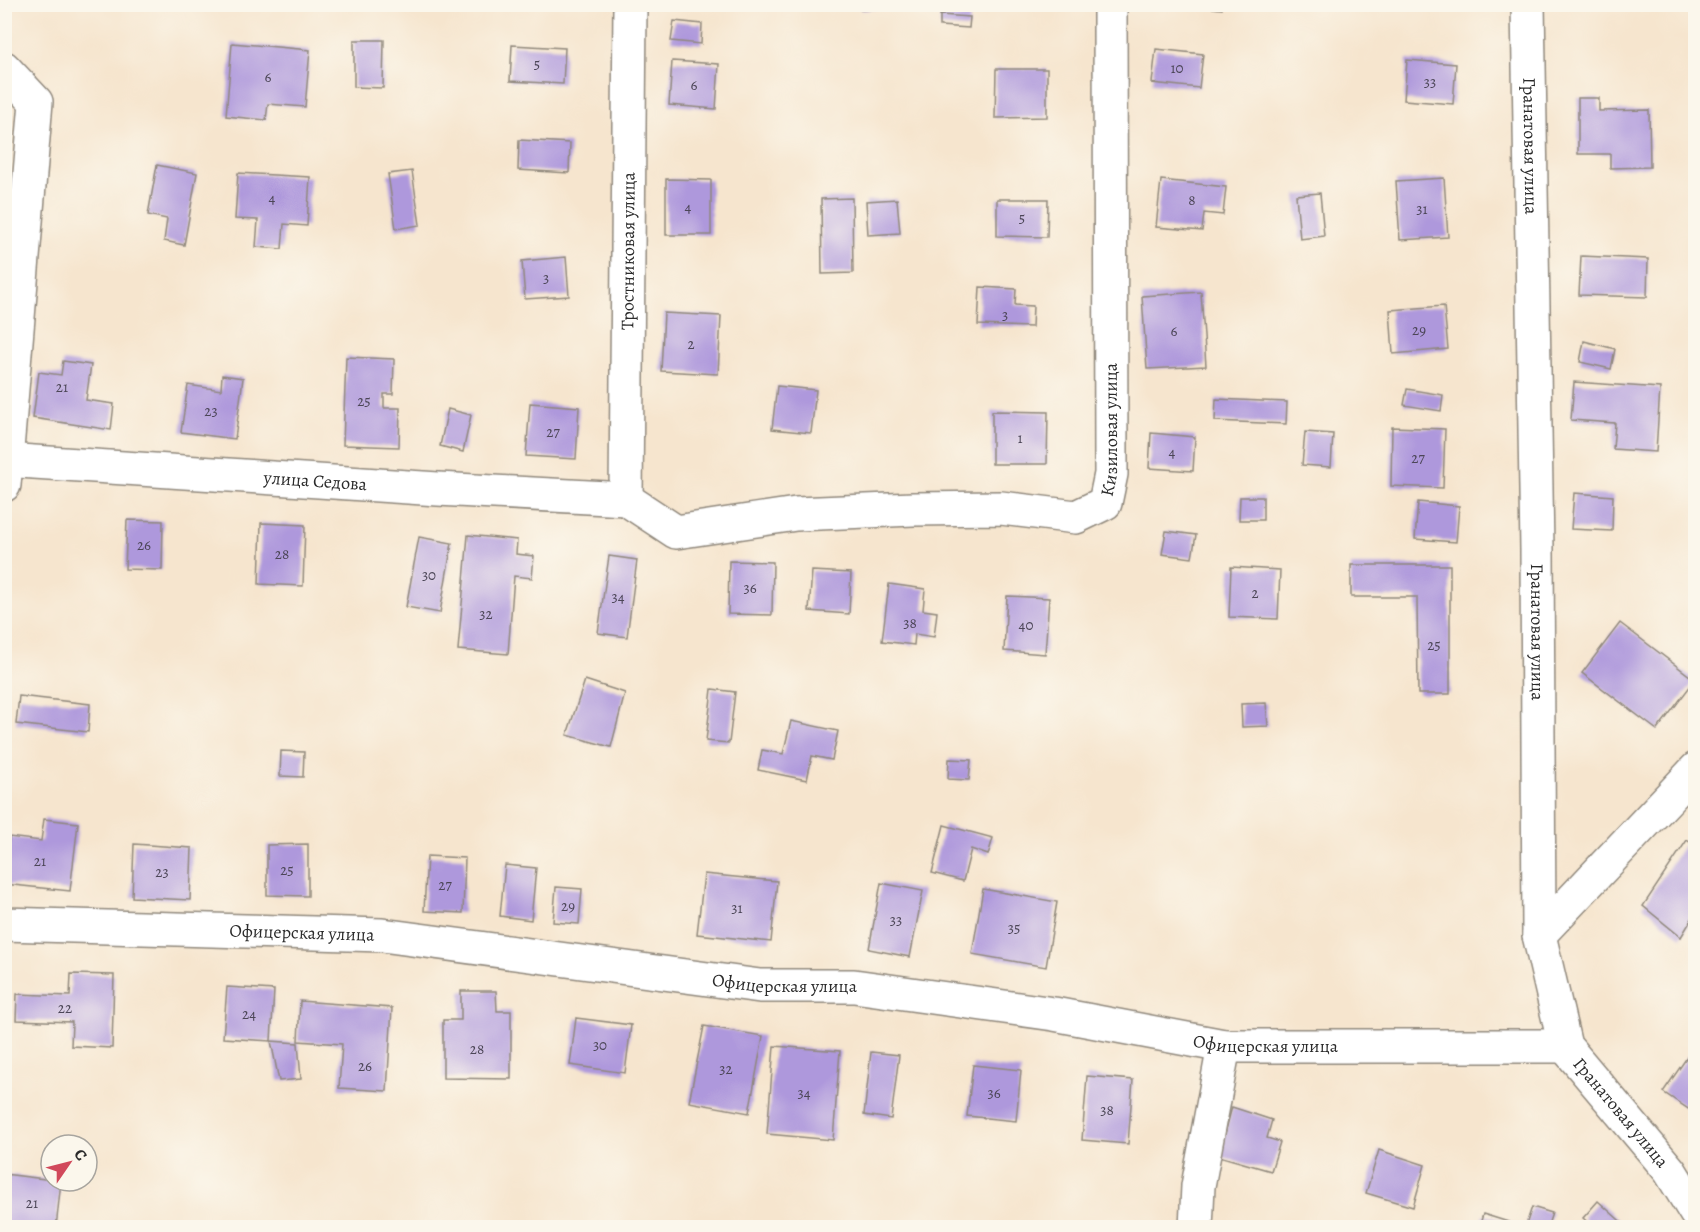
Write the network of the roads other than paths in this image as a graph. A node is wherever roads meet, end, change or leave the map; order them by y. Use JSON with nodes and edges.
{"nodes":[{"id":1,"x":630,"y":4,"type":"edge"},
{"id":2,"x":1110,"y":4,"type":"edge"},
{"id":3,"x":1528,"y":4,"type":"edge"},
{"id":4,"x":4,"y":68,"type":"edge"},
{"id":5,"x":5,"y":468,"type":"edge"},
{"id":6,"x":626,"y":499,"type":"junction"},
{"id":7,"x":1695,"y":769,"type":"edge"},
{"id":8,"x":4,"y":924,"type":"edge"},
{"id":9,"x":1539,"y":935,"type":"junction"},
{"id":10,"x":1224,"y":1046,"type":"junction"},
{"id":11,"x":1565,"y":1046,"type":"junction"},
{"id":12,"x":1695,"y":1213,"type":"edge"},
{"id":13,"x":1196,"y":1227,"type":"edge"}],
"edges":[{"from":1,"to":6,"type":"street","name":"Тростниковая улица"},
{"from":2,"to":6,"type":"street","name":"Кизиловая улица"},
{"from":3,"to":9,"type":"street","name":"Гранатовая улица"},
{"from":4,"to":5,"type":"street"},
{"from":5,"to":6,"type":"street","name":"улица Седова"},
{"from":7,"to":9,"type":"street"},
{"from":8,"to":10,"type":"street","name":"Офицерская улица"},
{"from":9,"to":11,"type":"street","name":"Гранатовая улица"},
{"from":10,"to":11,"type":"street","name":"Офицерская улица"},
{"from":10,"to":13,"type":"street"},
{"from":11,"to":12,"type":"street","name":"Гранатовая улица"}]}
